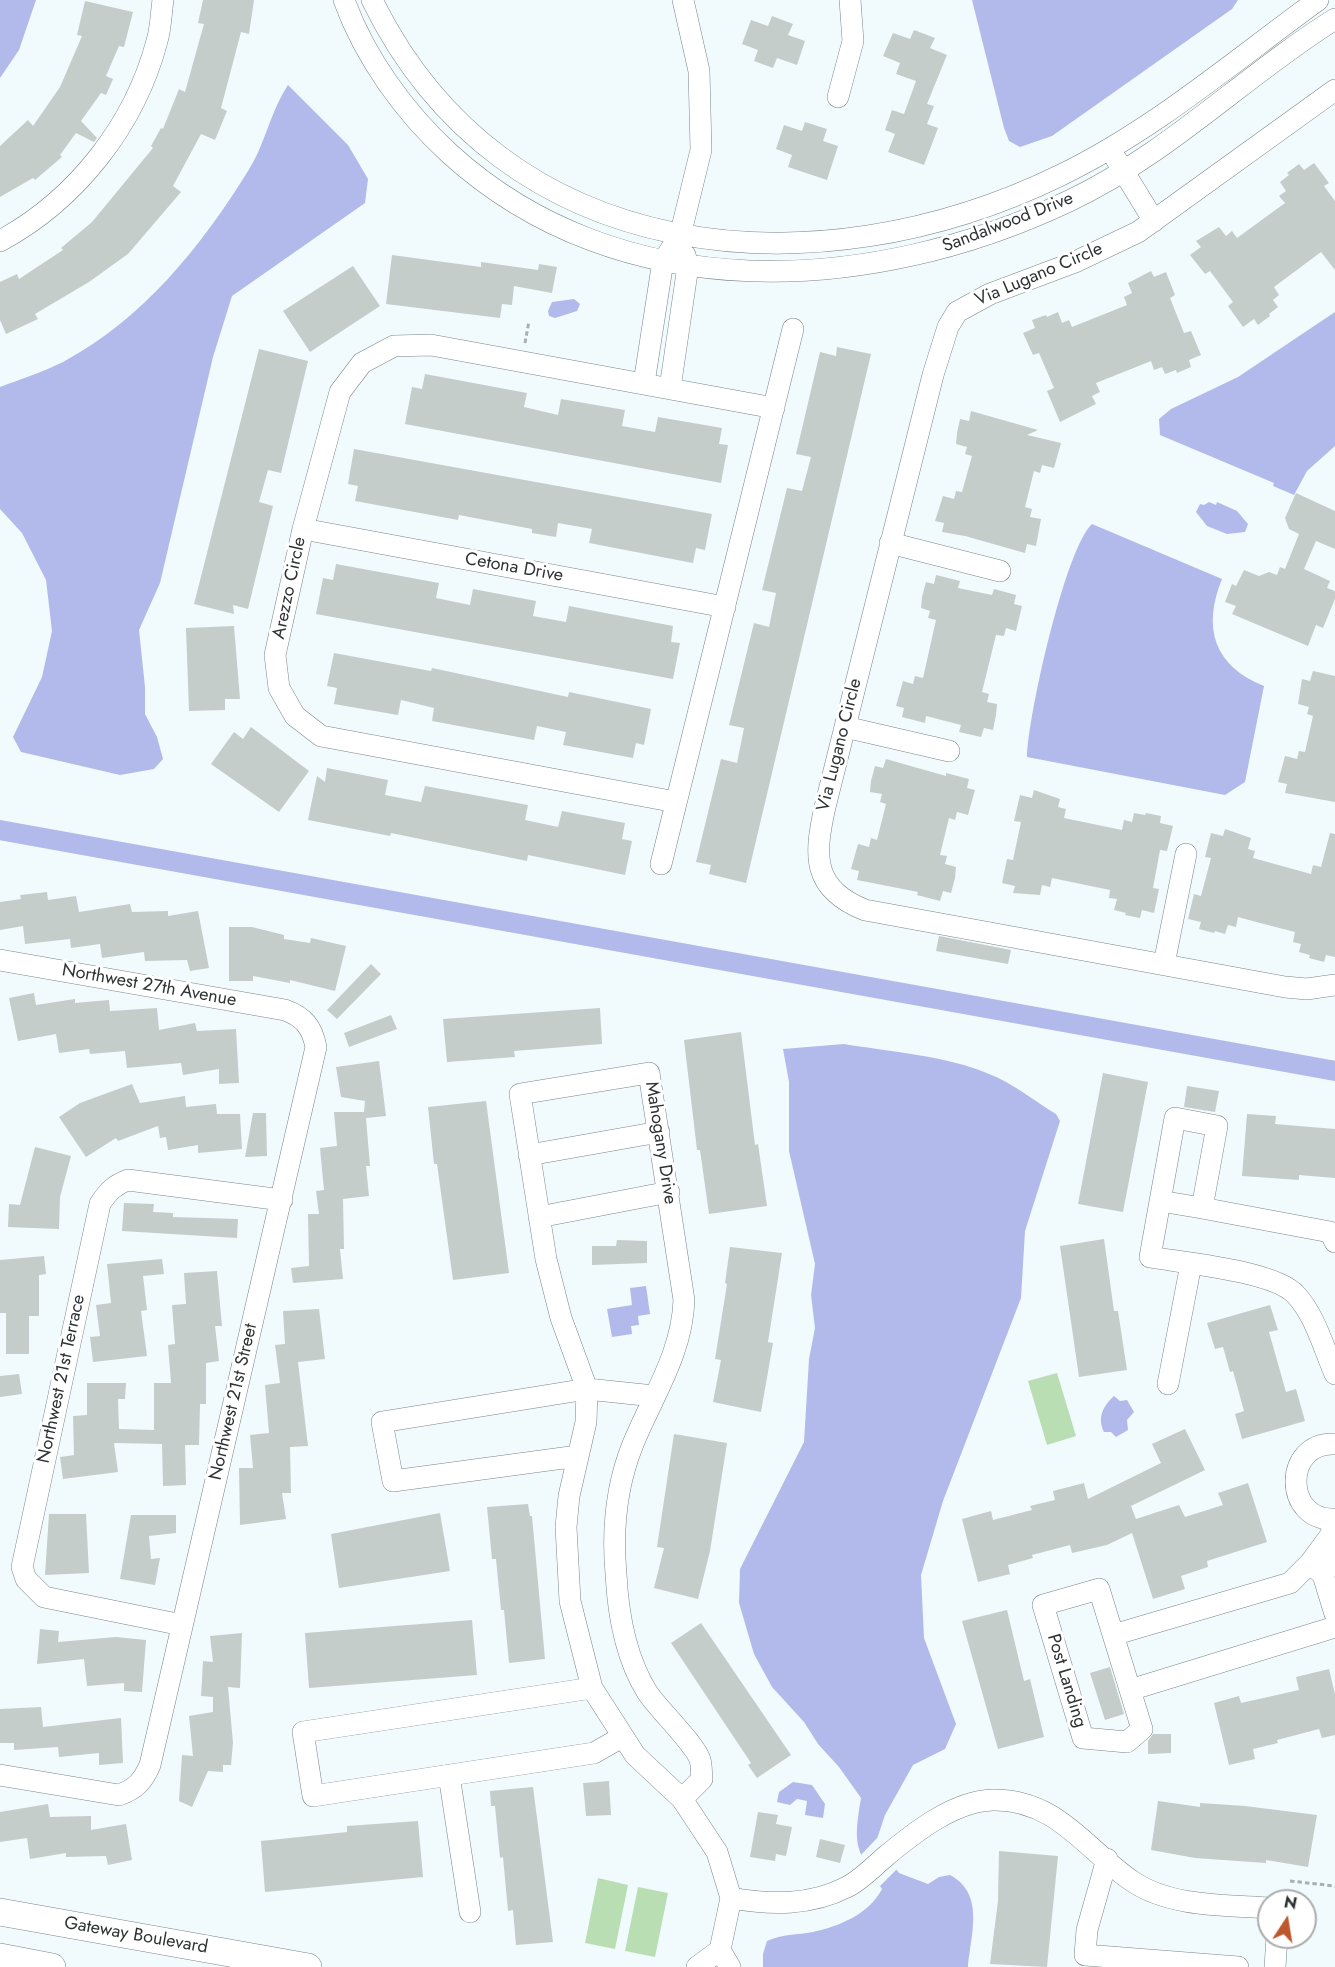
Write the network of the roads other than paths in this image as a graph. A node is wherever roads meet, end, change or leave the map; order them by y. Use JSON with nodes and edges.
{"nodes":[{"id":1,"x":163,"y":0,"type":"edge"},
{"id":2,"x":344,"y":0,"type":"edge"},
{"id":3,"x":372,"y":0,"type":"edge"},
{"id":4,"x":683,"y":0,"type":"edge"},
{"id":5,"x":850,"y":0,"type":"edge"},
{"id":6,"x":1318,"y":0,"type":"edge"},
{"id":7,"x":1335,"y":19,"type":"edge"},
{"id":8,"x":1335,"y":90,"type":"edge"},
{"id":9,"x":838,"y":96,"type":"dead end"},
{"id":10,"x":1110,"y":148,"type":"junction"},
{"id":11,"x":1122,"y":171,"type":"junction"},
{"id":12,"x":1154,"y":220,"type":"junction"},
{"id":13,"x":680,"y":236,"type":"junction"},
{"id":14,"x":0,"y":241,"type":"edge"},
{"id":15,"x":663,"y":261,"type":"junction"},
{"id":16,"x":688,"y":266,"type":"junction"},
{"id":17,"x":793,"y":330,"type":"dead end"},
{"id":18,"x":652,"y":331,"type":"junction"},
{"id":19,"x":678,"y":335,"type":"junction"},
{"id":20,"x":644,"y":383,"type":"junction"},
{"id":21,"x":670,"y":388,"type":"junction"},
{"id":22,"x":774,"y":408,"type":"junction"},
{"id":23,"x":303,"y":529,"type":"junction"},
{"id":24,"x":890,"y":543,"type":"junction"},
{"id":25,"x":1000,"y":571,"type":"dead end"},
{"id":26,"x":725,"y":607,"type":"junction"},
{"id":27,"x":844,"y":727,"type":"junction"},
{"id":28,"x":949,"y":751,"type":"dead end"},
{"id":29,"x":676,"y":802,"type":"junction"},
{"id":30,"x":1186,"y":854,"type":"dead end"},
{"id":31,"x":661,"y":864,"type":"dead end"},
{"id":32,"x":0,"y":960,"type":"edge"},
{"id":33,"x":1164,"y":964,"type":"junction"},
{"id":34,"x":1335,"y":985,"type":"edge"},
{"id":35,"x":297,"y":1015,"type":"joint"},
{"id":36,"x":659,"y":1132,"type":"junction"},
{"id":37,"x":530,"y":1155,"type":"junction"},
{"id":38,"x":669,"y":1192,"type":"junction"},
{"id":39,"x":282,"y":1200,"type":"junction"},
{"id":40,"x":1160,"y":1201,"type":"junction"},
{"id":41,"x":1202,"y":1208,"type":"junction"},
{"id":42,"x":539,"y":1217,"type":"junction"},
{"id":43,"x":1335,"y":1242,"type":"edge"},
{"id":44,"x":1191,"y":1264,"type":"junction"},
{"id":45,"x":1335,"y":1374,"type":"edge"},
{"id":46,"x":1168,"y":1384,"type":"dead end"},
{"id":47,"x":587,"y":1389,"type":"junction"},
{"id":48,"x":654,"y":1396,"type":"junction"},
{"id":49,"x":1332,"y":1443,"type":"edge"},
{"id":50,"x":578,"y":1456,"type":"junction"},
{"id":51,"x":1332,"y":1519,"type":"edge"},
{"id":52,"x":1335,"y":1557,"type":"edge"},
{"id":53,"x":1317,"y":1569,"type":"junction"},
{"id":54,"x":1335,"y":1614,"type":"edge"},
{"id":55,"x":182,"y":1625,"type":"junction"},
{"id":56,"x":1335,"y":1627,"type":"edge"},
{"id":57,"x":1113,"y":1635,"type":"junction"},
{"id":58,"x":592,"y":1688,"type":"junction"},
{"id":59,"x":1130,"y":1690,"type":"junction"},
{"id":60,"x":622,"y":1737,"type":"junction"},
{"id":61,"x":0,"y":1775,"type":"edge"},
{"id":62,"x":449,"y":1775,"type":"junction"},
{"id":63,"x":682,"y":1799,"type":"junction"},
{"id":64,"x":1107,"y":1859,"type":"junction"},
{"id":65,"x":731,"y":1898,"type":"junction"},
{"id":66,"x":1257,"y":1907,"type":"edge"},
{"id":67,"x":0,"y":1912,"type":"edge"},
{"id":68,"x":470,"y":1912,"type":"dead end"},
{"id":69,"x":1276,"y":1949,"type":"edge"},
{"id":70,"x":0,"y":1958,"type":"edge"},
{"id":71,"x":725,"y":1959,"type":"edge"},
{"id":72,"x":241,"y":1961,"type":"edge"},
{"id":73,"x":52,"y":1967,"type":"edge"},
{"id":74,"x":308,"y":1967,"type":"edge"},
{"id":75,"x":697,"y":1967,"type":"edge"},
{"id":76,"x":1238,"y":1967,"type":"edge"},
{"id":77,"x":1275,"y":1967,"type":"edge"}],
"edges":[{"from":1,"to":14,"type":"street"},
{"from":2,"to":15,"type":"street","name":"Sandalwood Drive"},
{"from":3,"to":13,"type":"street","name":"Sandalwood Drive"},
{"from":4,"to":13,"type":"street"},
{"from":5,"to":9,"type":"street"},
{"from":6,"to":10,"type":"street","name":"Sandalwood Drive"},
{"from":7,"to":11,"type":"street","name":"Sandalwood Drive"},
{"from":8,"to":12,"type":"street","name":"Via Lugano Circle"},
{"from":10,"to":11,"type":"street"},
{"from":10,"to":13,"type":"street","name":"Sandalwood Drive"},
{"from":11,"to":12,"type":"street"},
{"from":11,"to":16,"type":"street","name":"Sandalwood Drive"},
{"from":12,"to":24,"type":"street","name":"Via Lugano Circle"},
{"from":13,"to":15,"type":"street"},
{"from":13,"to":16,"type":"street"},
{"from":15,"to":16,"type":"street","name":"Sandalwood Drive"},
{"from":15,"to":18,"type":"street"},
{"from":16,"to":19,"type":"street"},
{"from":17,"to":22,"type":"street"},
{"from":18,"to":19,"type":"street"},
{"from":18,"to":20,"type":"street"},
{"from":19,"to":21,"type":"street"},
{"from":20,"to":21,"type":"street","name":"Arezzo Circle"},
{"from":20,"to":23,"type":"street","name":"Arezzo Circle"},
{"from":21,"to":22,"type":"street","name":"Arezzo Circle"},
{"from":22,"to":26,"type":"street"},
{"from":23,"to":26,"type":"street","name":"Cetona Drive"},
{"from":23,"to":29,"type":"street","name":"Arezzo Circle"},
{"from":24,"to":25,"type":"street"},
{"from":24,"to":27,"type":"street","name":"Via Lugano Circle"},
{"from":26,"to":29,"type":"street"},
{"from":27,"to":28,"type":"street"},
{"from":27,"to":33,"type":"street","name":"Via Lugano Circle"},
{"from":29,"to":31,"type":"street"},
{"from":30,"to":33,"type":"street"},
{"from":32,"to":35,"type":"street","name":"Northwest 27th Avenue"},
{"from":33,"to":34,"type":"street","name":"Via Lugano Circle"},
{"from":35,"to":39,"type":"street","name":"Northwest 21st Street"},
{"from":36,"to":37,"type":"street"},
{"from":36,"to":37,"type":"street","name":"Mahogany Drive"},
{"from":36,"to":38,"type":"street","name":"Mahogany Drive"},
{"from":37,"to":42,"type":"street","name":"Mahogany Drive"},
{"from":38,"to":42,"type":"street"},
{"from":38,"to":48,"type":"street","name":"Mahogany Drive"},
{"from":39,"to":55,"type":"street","name":"Northwest 21st Street"},
{"from":39,"to":55,"type":"street","name":"Northwest 21st Terrace"},
{"from":40,"to":41,"type":"street"},
{"from":40,"to":41,"type":"street"},
{"from":40,"to":44,"type":"street"},
{"from":41,"to":43,"type":"street"},
{"from":42,"to":47,"type":"street","name":"Mahogany Drive"},
{"from":44,"to":45,"type":"street"},
{"from":44,"to":46,"type":"street"},
{"from":47,"to":48,"type":"street"},
{"from":47,"to":50,"type":"street","name":"Mahogany Drive"},
{"from":47,"to":50,"type":"street"},
{"from":48,"to":63,"type":"street","name":"Mahogany Drive"},
{"from":49,"to":51,"type":"street"},
{"from":50,"to":58,"type":"street","name":"Mahogany Drive"},
{"from":51,"to":53,"type":"street"},
{"from":52,"to":53,"type":"street"},
{"from":53,"to":54,"type":"street"},
{"from":53,"to":57,"type":"street"},
{"from":55,"to":61,"type":"street","name":"Northwest 21st Street"},
{"from":56,"to":59,"type":"street"},
{"from":57,"to":59,"type":"street","name":"Post Landing"},
{"from":57,"to":59,"type":"street","name":"Post Landing"},
{"from":58,"to":60,"type":"street","name":"Mahogany Drive"},
{"from":58,"to":62,"type":"street"},
{"from":60,"to":62,"type":"street"},
{"from":60,"to":63,"type":"street","name":"Mahogany Drive"},
{"from":62,"to":68,"type":"street"},
{"from":63,"to":65,"type":"street","name":"Mahogany Drive"},
{"from":64,"to":65,"type":"street"},
{"from":64,"to":66,"type":"street"},
{"from":64,"to":76,"type":"street"},
{"from":65,"to":71,"type":"street","name":"Mahogany Drive"},
{"from":67,"to":72,"type":"main road","name":"Gateway Boulevard"},
{"from":69,"to":77,"type":"street"},
{"from":70,"to":73,"type":"main road"},
{"from":71,"to":75,"type":"street","name":"Mahogany Drive"},
{"from":72,"to":74,"type":"main road","name":"Gateway Boulevard"}]}
